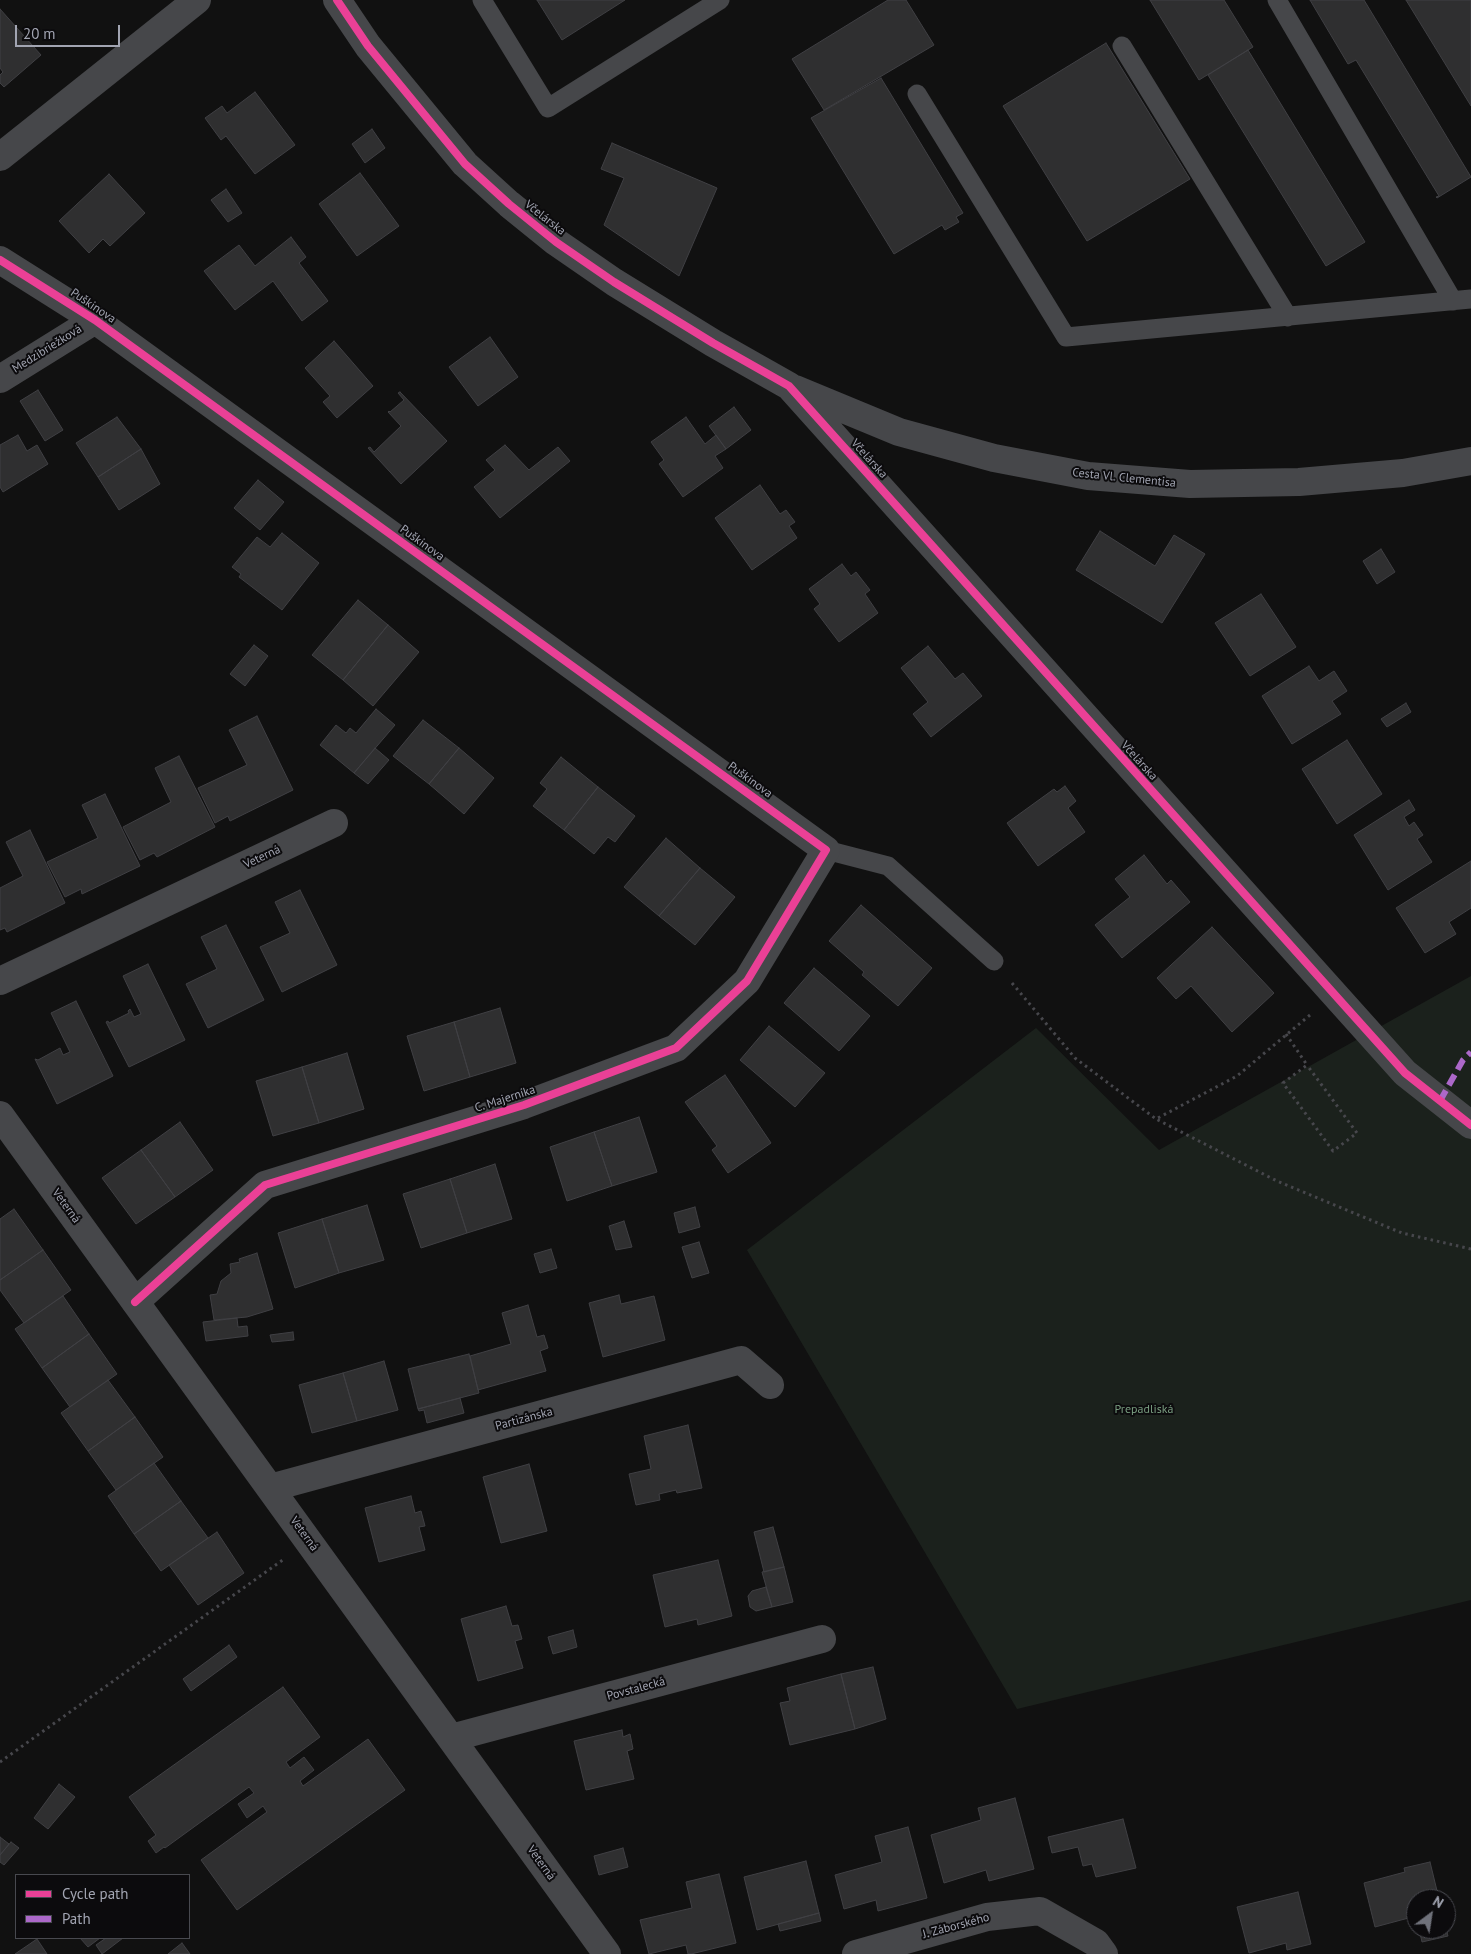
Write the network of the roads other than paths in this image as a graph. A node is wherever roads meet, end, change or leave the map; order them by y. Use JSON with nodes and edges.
{"nodes":[{"id":1,"x":197,"y":0,"type":"edge"},
{"id":2,"x":337,"y":0,"type":"edge"},
{"id":3,"x":482,"y":0,"type":"edge"},
{"id":4,"x":720,"y":0,"type":"edge"},
{"id":5,"x":1277,"y":0,"type":"edge"},
{"id":6,"x":1122,"y":46,"type":"dead end"},
{"id":7,"x":917,"y":94,"type":"dead end"},
{"id":8,"x":0,"y":157,"type":"edge"},
{"id":9,"x":0,"y":260,"type":"edge"},
{"id":10,"x":1462,"y":300,"type":"edge"},
{"id":11,"x":1288,"y":316,"type":"junction"},
{"id":12,"x":95,"y":320,"type":"junction"},
{"id":13,"x":0,"y":379,"type":"edge"},
{"id":14,"x":789,"y":386,"type":"junction"},
{"id":15,"x":1471,"y":461,"type":"edge"},
{"id":16,"x":334,"y":823,"type":"dead end"},
{"id":17,"x":826,"y":850,"type":"junction"},
{"id":18,"x":994,"y":961,"type":"road end"},
{"id":19,"x":0,"y":981,"type":"edge"},
{"id":20,"x":0,"y":1115,"type":"edge"},
{"id":21,"x":1471,"y":1125,"type":"edge"},
{"id":22,"x":135,"y":1302,"type":"junction"},
{"id":23,"x":770,"y":1385,"type":"dead end"},
{"id":24,"x":270,"y":1488,"type":"junction"},
{"id":25,"x":822,"y":1639,"type":"dead end"},
{"id":26,"x":451,"y":1738,"type":"junction"},
{"id":27,"x":607,"y":1954,"type":"edge"},
{"id":28,"x":856,"y":1954,"type":"edge"},
{"id":29,"x":1104,"y":1954,"type":"edge"}],
"edges":[{"from":1,"to":8,"type":"street"},
{"from":2,"to":14,"type":"street","name":"Včelárska"},
{"from":3,"to":4,"type":"lane"},
{"from":5,"to":10,"type":"lane"},
{"from":6,"to":11,"type":"lane"},
{"from":7,"to":11,"type":"lane"},
{"from":9,"to":12,"type":"street","name":"Puškinova"},
{"from":10,"to":11,"type":"lane"},
{"from":12,"to":13,"type":"street","name":"Medzibriežková"},
{"from":12,"to":17,"type":"street","name":"Puškinova"},
{"from":14,"to":15,"type":"street","name":"Cesta Vl. Clementisa"},
{"from":14,"to":21,"type":"street","name":"Včelárska"},
{"from":16,"to":19,"type":"street","name":"Veterná"},
{"from":17,"to":18,"type":"lane"},
{"from":17,"to":22,"type":"street","name":"C. Majerníka"},
{"from":20,"to":22,"type":"street","name":"Veterná"},
{"from":22,"to":24,"type":"street","name":"Veterná"},
{"from":23,"to":24,"type":"street","name":"Partizánska"},
{"from":24,"to":26,"type":"street","name":"Veterná"},
{"from":25,"to":26,"type":"street","name":"Povstalecká"},
{"from":26,"to":27,"type":"street","name":"Veterná"},
{"from":28,"to":29,"type":"street","name":"J. Záborského"}]}
